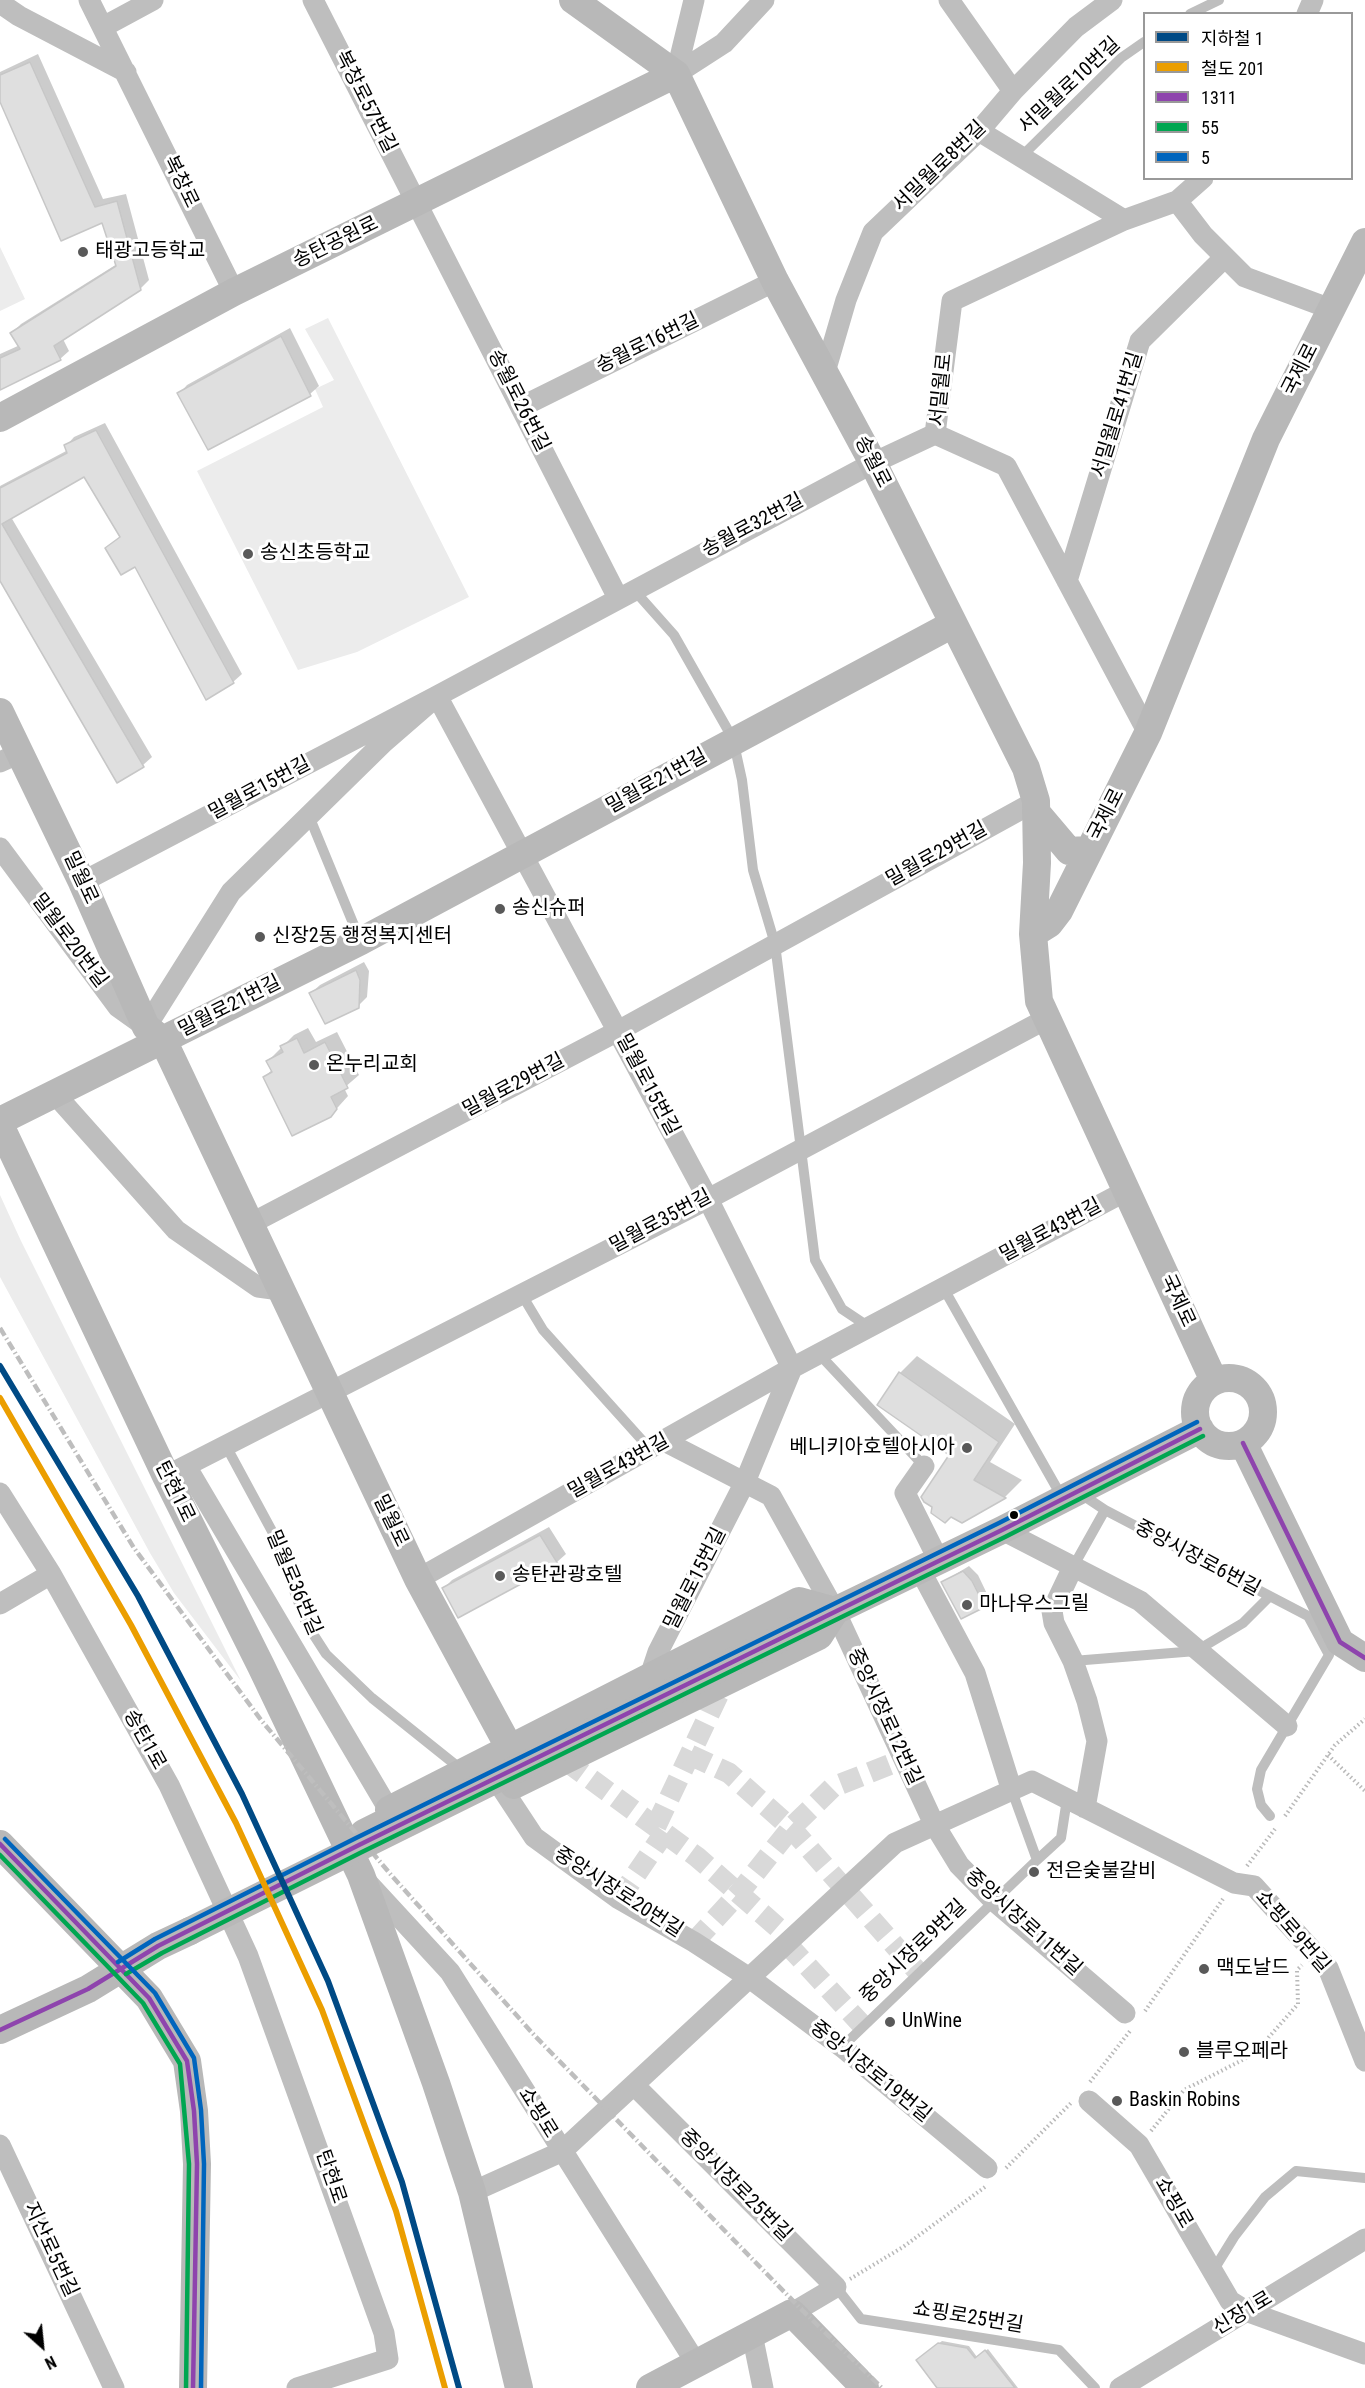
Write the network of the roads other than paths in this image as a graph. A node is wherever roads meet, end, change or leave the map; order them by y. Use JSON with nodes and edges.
{"nodes":[{"id":1,"x":89,"y":0,"type":"edge"},
{"id":2,"x":153,"y":0,"type":"edge"},
{"id":3,"x":313,"y":0,"type":"edge"},
{"id":4,"x":573,"y":0,"type":"edge"},
{"id":5,"x":694,"y":0,"type":"edge"},
{"id":6,"x":764,"y":0,"type":"edge"},
{"id":7,"x":949,"y":0,"type":"edge"},
{"id":8,"x":1112,"y":0,"type":"edge"},
{"id":9,"x":1219,"y":0,"type":"edge"},
{"id":10,"x":0,"y":3,"type":"edge"},
{"id":11,"x":1194,"y":12,"type":"edge"},
{"id":12,"x":103,"y":27,"type":"junction"},
{"id":13,"x":1143,"y":43,"type":"edge"},
{"id":14,"x":126,"y":72,"type":"junction"},
{"id":15,"x":676,"y":74,"type":"junction"},
{"id":16,"x":1013,"y":91,"type":"junction"},
{"id":17,"x":979,"y":131,"type":"junction"},
{"id":18,"x":1021,"y":157,"type":"junction"},
{"id":19,"x":1201,"y":180,"type":"edge"},
{"id":20,"x":1177,"y":201,"type":"junction"},
{"id":21,"x":418,"y":204,"type":"junction"},
{"id":22,"x":1124,"y":220,"type":"junction"},
{"id":23,"x":1365,"y":242,"type":"edge"},
{"id":24,"x":1225,"y":257,"type":"junction"},
{"id":25,"x":776,"y":281,"type":"junction"},
{"id":26,"x":234,"y":292,"type":"junction"},
{"id":27,"x":1332,"y":309,"type":"junction"},
{"id":28,"x":825,"y":372,"type":"junction"},
{"id":29,"x":521,"y":407,"type":"junction"},
{"id":30,"x":0,"y":418,"type":"edge"},
{"id":31,"x":935,"y":434,"type":"junction"},
{"id":32,"x":873,"y":463,"type":"junction"},
{"id":33,"x":1067,"y":581,"type":"junction"},
{"id":34,"x":626,"y":594,"type":"junction"},
{"id":35,"x":953,"y":624,"type":"junction"},
{"id":36,"x":437,"y":696,"type":"junction"},
{"id":37,"x":0,"y":712,"type":"edge"},
{"id":38,"x":1148,"y":733,"type":"junction"},
{"id":39,"x":733,"y":740,"type":"junction"},
{"id":40,"x":10,"y":757,"type":"edge"},
{"id":41,"x":1036,"y":807,"type":"junction"},
{"id":42,"x":309,"y":816,"type":"junction"},
{"id":43,"x":0,"y":848,"type":"edge"},
{"id":44,"x":1088,"y":850,"type":"junction"},
{"id":45,"x":523,"y":856,"type":"junction"},
{"id":46,"x":82,"y":882,"type":"junction"},
{"id":47,"x":1034,"y":934,"type":"junction"},
{"id":48,"x":361,"y":941,"type":"junction"},
{"id":49,"x":775,"y":944,"type":"junction"},
{"id":50,"x":1048,"y":1018,"type":"junction"},
{"id":51,"x":618,"y":1031,"type":"junction"},
{"id":52,"x":154,"y":1034,"type":"junction"},
{"id":53,"x":54,"y":1093,"type":"junction"},
{"id":54,"x":0,"y":1123,"type":"edge"},
{"id":55,"x":800,"y":1148,"type":"junction"},
{"id":56,"x":1126,"y":1191,"type":"junction"},
{"id":57,"x":708,"y":1199,"type":"junction"},
{"id":58,"x":250,"y":1224,"type":"junction"},
{"id":59,"x":944,"y":1289,"type":"junction"},
{"id":60,"x":280,"y":1290,"type":"junction"},
{"id":61,"x":522,"y":1295,"type":"junction"},
{"id":62,"x":868,"y":1327,"type":"junction"},
{"id":63,"x":819,"y":1354,"type":"junction"},
{"id":64,"x":792,"y":1368,"type":"junction"},
{"id":65,"x":1214,"y":1382,"type":"junction"},
{"id":66,"x":330,"y":1395,"type":"junction"},
{"id":67,"x":1200,"y":1429,"type":"junction"},
{"id":68,"x":1242,"y":1443,"type":"junction"},
{"id":69,"x":657,"y":1445,"type":"junction"},
{"id":70,"x":226,"y":1446,"type":"junction"},
{"id":71,"x":924,"y":1466,"type":"joint"},
{"id":72,"x":176,"y":1471,"type":"junction"},
{"id":73,"x":745,"y":1482,"type":"junction"},
{"id":74,"x":0,"y":1493,"type":"edge"},
{"id":75,"x":1071,"y":1496,"type":"junction"},
{"id":76,"x":1105,"y":1510,"type":"junction"},
{"id":77,"x":1002,"y":1530,"type":"junction"},
{"id":78,"x":929,"y":1566,"type":"junction"},
{"id":79,"x":1073,"y":1567,"type":"junction"},
{"id":80,"x":51,"y":1574,"type":"junction"},
{"id":81,"x":418,"y":1579,"type":"junction"},
{"id":82,"x":1269,"y":1597,"type":"junction"},
{"id":83,"x":0,"y":1604,"type":"edge"},
{"id":84,"x":823,"y":1617,"type":"junction"},
{"id":85,"x":1196,"y":1651,"type":"junction"},
{"id":86,"x":1365,"y":1658,"type":"edge"},
{"id":87,"x":1073,"y":1661,"type":"junction"},
{"id":88,"x":650,"y":1676,"type":"junction"},
{"id":89,"x":1287,"y":1726,"type":"junction"},
{"id":90,"x":509,"y":1747,"type":"junction"},
{"id":91,"x":464,"y":1772,"type":"junction"},
{"id":92,"x":503,"y":1790,"type":"junction"},
{"id":93,"x":1012,"y":1791,"type":"junction"},
{"id":94,"x":1076,"y":1804,"type":"junction"},
{"id":95,"x":389,"y":1810,"type":"junction"},
{"id":96,"x":1270,"y":1816,"type":"dead end"},
{"id":97,"x":934,"y":1824,"type":"junction"},
{"id":98,"x":0,"y":1844,"type":"edge"},
{"id":99,"x":353,"y":1858,"type":"junction"},
{"id":100,"x":1037,"y":1860,"type":"junction"},
{"id":101,"x":993,"y":1900,"type":"junction"},
{"id":102,"x":227,"y":1911,"type":"joint"},
{"id":103,"x":122,"y":1968,"type":"junction"},
{"id":104,"x":751,"y":1979,"type":"junction"},
{"id":105,"x":1125,"y":2013,"type":"dead end"},
{"id":106,"x":0,"y":2030,"type":"edge"},
{"id":107,"x":842,"y":2047,"type":"junction"},
{"id":108,"x":1365,"y":2061,"type":"edge"},
{"id":109,"x":634,"y":2085,"type":"junction"},
{"id":110,"x":1089,"y":2101,"type":"dead end"},
{"id":111,"x":0,"y":2145,"type":"edge"},
{"id":112,"x":561,"y":2152,"type":"junction"},
{"id":113,"x":987,"y":2168,"type":"dead end"},
{"id":114,"x":1365,"y":2178,"type":"edge"},
{"id":115,"x":472,"y":2192,"type":"junction"},
{"id":116,"x":1365,"y":2239,"type":"edge"},
{"id":117,"x":1213,"y":2272,"type":"junction"},
{"id":118,"x":836,"y":2287,"type":"junction"},
{"id":119,"x":1246,"y":2312,"type":"junction"},
{"id":120,"x":792,"y":2313,"type":"junction"},
{"id":121,"x":752,"y":2334,"type":"junction"},
{"id":122,"x":1365,"y":2354,"type":"edge"},
{"id":123,"x":696,"y":2363,"type":"junction"},
{"id":124,"x":114,"y":2388,"type":"edge"},
{"id":125,"x":193,"y":2388,"type":"edge"},
{"id":126,"x":297,"y":2388,"type":"edge"},
{"id":127,"x":519,"y":2388,"type":"edge"},
{"id":128,"x":650,"y":2388,"type":"edge"},
{"id":129,"x":764,"y":2388,"type":"edge"},
{"id":130,"x":865,"y":2388,"type":"edge"},
{"id":131,"x":1095,"y":2388,"type":"edge"},
{"id":132,"x":1120,"y":2388,"type":"edge"}],
"edges":[{"from":1,"to":12,"type":"street","name":"복창로"},
{"from":2,"to":12,"type":"street"},
{"from":3,"to":21,"type":"street","name":"복창로57번길"},
{"from":4,"to":15,"type":"street"},
{"from":5,"to":15,"type":"street"},
{"from":6,"to":15,"type":"street"},
{"from":7,"to":16,"type":"street"},
{"from":8,"to":16,"type":"street","name":"서밀월로8번길"},
{"from":9,"to":11,"type":"lane"},
{"from":10,"to":14,"type":"street"},
{"from":12,"to":14,"type":"street","name":"복창로"},
{"from":13,"to":18,"type":"lane","name":"서밀월로10번길"},
{"from":14,"to":26,"type":"street","name":"복창로"},
{"from":15,"to":21,"type":"street","name":"송탄공원로"},
{"from":15,"to":25,"type":"street","name":"송월로"},
{"from":16,"to":17,"type":"street","name":"서밀월로8번길"},
{"from":17,"to":18,"type":"street"},
{"from":17,"to":28,"type":"street","name":"서밀월로8번길"},
{"from":18,"to":22,"type":"street"},
{"from":19,"to":20,"type":"street","name":"서밀월로"},
{"from":20,"to":22,"type":"street","name":"서밀월로"},
{"from":20,"to":24,"type":"street"},
{"from":21,"to":26,"type":"street","name":"송탄공원로"},
{"from":21,"to":29,"type":"street","name":"송월로26번길"},
{"from":22,"to":31,"type":"street","name":"서밀월로"},
{"from":23,"to":27,"type":"street","name":"국제로"},
{"from":24,"to":27,"type":"street"},
{"from":24,"to":33,"type":"street","name":"서밀월로41번길"},
{"from":25,"to":28,"type":"street","name":"송월로"},
{"from":25,"to":29,"type":"street","name":"송월로16번길"},
{"from":26,"to":30,"type":"street","name":"송탄공원로"},
{"from":27,"to":38,"type":"street","name":"국제로"},
{"from":28,"to":32,"type":"street","name":"송월로"},
{"from":29,"to":34,"type":"street","name":"송월로26번길"},
{"from":31,"to":32,"type":"street","name":"송월로32번길"},
{"from":31,"to":33,"type":"street","name":"서밀월로"},
{"from":32,"to":34,"type":"street","name":"송월로32번길"},
{"from":32,"to":35,"type":"street","name":"송월로"},
{"from":33,"to":38,"type":"street","name":"서밀월로"},
{"from":34,"to":36,"type":"street","name":"송월로32번길"},
{"from":34,"to":39,"type":"lane"},
{"from":35,"to":39,"type":"street","name":"밀월로21번길"},
{"from":35,"to":41,"type":"street","name":"송월로"},
{"from":36,"to":42,"type":"street","name":"밀월로15번길"},
{"from":36,"to":45,"type":"street","name":"밀월로15번길"},
{"from":36,"to":46,"type":"street","name":"밀월로15번길"},
{"from":37,"to":40,"type":"street","name":"밀월로"},
{"from":38,"to":44,"type":"street","name":"국제로"},
{"from":39,"to":45,"type":"street","name":"밀월로21번길"},
{"from":39,"to":49,"type":"lane"},
{"from":40,"to":46,"type":"street","name":"밀월로"},
{"from":41,"to":44,"type":"street"},
{"from":41,"to":47,"type":"street","name":"송월로"},
{"from":41,"to":49,"type":"street","name":"밀월로29번길"},
{"from":42,"to":48,"type":"lane"},
{"from":42,"to":52,"type":"street","name":"밀월로15번길"},
{"from":43,"to":52,"type":"street","name":"밀월로20번길"},
{"from":44,"to":47,"type":"street","name":"국제로"},
{"from":45,"to":48,"type":"street","name":"밀월로21번길"},
{"from":45,"to":51,"type":"street","name":"밀월로15번길"},
{"from":46,"to":52,"type":"street","name":"밀월로"},
{"from":47,"to":50,"type":"street","name":"국제로"},
{"from":48,"to":52,"type":"street","name":"밀월로21번길"},
{"from":49,"to":51,"type":"street","name":"밀월로29번길"},
{"from":49,"to":55,"type":"lane"},
{"from":50,"to":55,"type":"street","name":"밀월로35번길"},
{"from":50,"to":56,"type":"street","name":"국제로"},
{"from":51,"to":57,"type":"street","name":"밀월로15번길"},
{"from":51,"to":58,"type":"street","name":"밀월로29번길"},
{"from":52,"to":53,"type":"street"},
{"from":52,"to":58,"type":"street","name":"밀월로"},
{"from":53,"to":54,"type":"street"},
{"from":53,"to":60,"type":"street"},
{"from":54,"to":72,"type":"street","name":"탄현1로"},
{"from":55,"to":57,"type":"street","name":"밀월로35번길"},
{"from":55,"to":62,"type":"lane"},
{"from":56,"to":59,"type":"street","name":"밀월로43번길"},
{"from":56,"to":65,"type":"street","name":"국제로"},
{"from":57,"to":61,"type":"street","name":"밀월로35번길"},
{"from":57,"to":64,"type":"street","name":"밀월로15번길"},
{"from":58,"to":60,"type":"street","name":"밀월로"},
{"from":59,"to":62,"type":"street","name":"밀월로43번길"},
{"from":59,"to":75,"type":"lane"},
{"from":60,"to":66,"type":"street","name":"밀월로"},
{"from":61,"to":66,"type":"street","name":"밀월로35번길"},
{"from":61,"to":69,"type":"lane"},
{"from":62,"to":63,"type":"street","name":"밀월로43번길"},
{"from":63,"to":64,"type":"street","name":"밀월로43번길"},
{"from":63,"to":71,"type":"lane"},
{"from":64,"to":69,"type":"street","name":"밀월로43번길"},
{"from":64,"to":73,"type":"street","name":"밀월로15번길"},
{"from":65,"to":67,"type":"street"},
{"from":65,"to":68,"type":"street"},
{"from":66,"to":70,"type":"street"},
{"from":66,"to":81,"type":"street","name":"밀월로"},
{"from":67,"to":68,"type":"street"},
{"from":67,"to":75,"type":"street"},
{"from":68,"to":86,"type":"street"},
{"from":69,"to":73,"type":"street"},
{"from":69,"to":81,"type":"street","name":"밀월로43번길"},
{"from":70,"to":72,"type":"street"},
{"from":70,"to":91,"type":"lane","name":"밀월로36번길"},
{"from":71,"to":78,"type":"street"},
{"from":72,"to":95,"type":"street"},
{"from":72,"to":99,"type":"street","name":"탄현1로"},
{"from":73,"to":84,"type":"street"},
{"from":73,"to":88,"type":"street","name":"밀월로15번길"},
{"from":74,"to":80,"type":"street","name":"송탄1로"},
{"from":75,"to":76,"type":"lane","name":"중앙시장로6번길"},
{"from":75,"to":77,"type":"street"},
{"from":76,"to":79,"type":"lane"},
{"from":76,"to":82,"type":"lane","name":"중앙시장로6번길"},
{"from":77,"to":78,"type":"street"},
{"from":77,"to":79,"type":"street"},
{"from":78,"to":84,"type":"street"},
{"from":78,"to":93,"type":"street"},
{"from":79,"to":85,"type":"street"},
{"from":79,"to":87,"type":"street"},
{"from":80,"to":83,"type":"street"},
{"from":80,"to":102,"type":"street","name":"송탄1로"},
{"from":81,"to":90,"type":"street","name":"밀월로"},
{"from":82,"to":85,"type":"lane","name":"중앙시장로6번길"},
{"from":82,"to":89,"type":"lane"},
{"from":84,"to":88,"type":"street"},
{"from":84,"to":92,"type":"street"},
{"from":84,"to":97,"type":"street","name":"중앙시장로12번길"},
{"from":84,"to":103,"type":"street","bridge":true},
{"from":85,"to":87,"type":"lane","name":"중앙시장로6번길"},
{"from":85,"to":89,"type":"street"},
{"from":87,"to":94,"type":"street"},
{"from":88,"to":90,"type":"street"},
{"from":89,"to":96,"type":"lane"},
{"from":90,"to":91,"type":"street"},
{"from":91,"to":95,"type":"street"},
{"from":92,"to":99,"type":"street"},
{"from":92,"to":104,"type":"street","name":"중앙시장로20번길"},
{"from":93,"to":94,"type":"street","name":"쇼핑로9번길"},
{"from":93,"to":97,"type":"street"},
{"from":93,"to":100,"type":"lane"},
{"from":94,"to":100,"type":"lane","name":"중앙시장로9번길"},
{"from":94,"to":108,"type":"street","name":"쇼핑로9번길"},
{"from":95,"to":99,"type":"street"},
{"from":97,"to":101,"type":"street","name":"중앙시장로11번길"},
{"from":97,"to":104,"type":"street"},
{"from":98,"to":103,"type":"street"},
{"from":99,"to":112,"type":"street","name":"쇼핑로"},
{"from":99,"to":115,"type":"street"},
{"from":100,"to":101,"type":"lane","name":"중앙시장로9번길"},
{"from":101,"to":105,"type":"street","name":"중앙시장로11번길"},
{"from":101,"to":107,"type":"lane","name":"중앙시장로9번길"},
{"from":102,"to":126,"type":"street","name":"탄현로"},
{"from":103,"to":106,"type":"street"},
{"from":103,"to":125,"type":"street"},
{"from":104,"to":107,"type":"street","name":"중앙시장로19번길"},
{"from":104,"to":109,"type":"street"},
{"from":107,"to":113,"type":"street","name":"중앙시장로19번길"},
{"from":109,"to":112,"type":"street"},
{"from":109,"to":118,"type":"street","name":"중앙시장로25번길"},
{"from":110,"to":117,"type":"street","name":"쇼핑로"},
{"from":111,"to":124,"type":"street","name":"지산로5번길"},
{"from":112,"to":115,"type":"street"},
{"from":112,"to":123,"type":"street","name":"쇼핑로"},
{"from":114,"to":117,"type":"lane"},
{"from":115,"to":127,"type":"street"},
{"from":116,"to":119,"type":"street","name":"신장1로"},
{"from":117,"to":119,"type":"street","name":"쇼핑로"},
{"from":118,"to":120,"type":"street"},
{"from":118,"to":131,"type":"lane","name":"쇼핑로25번길"},
{"from":119,"to":122,"type":"street"},
{"from":119,"to":132,"type":"street","name":"신장1로"},
{"from":120,"to":121,"type":"street"},
{"from":120,"to":130,"type":"street"},
{"from":121,"to":123,"type":"street"},
{"from":121,"to":129,"type":"street"},
{"from":123,"to":128,"type":"street"}]}
